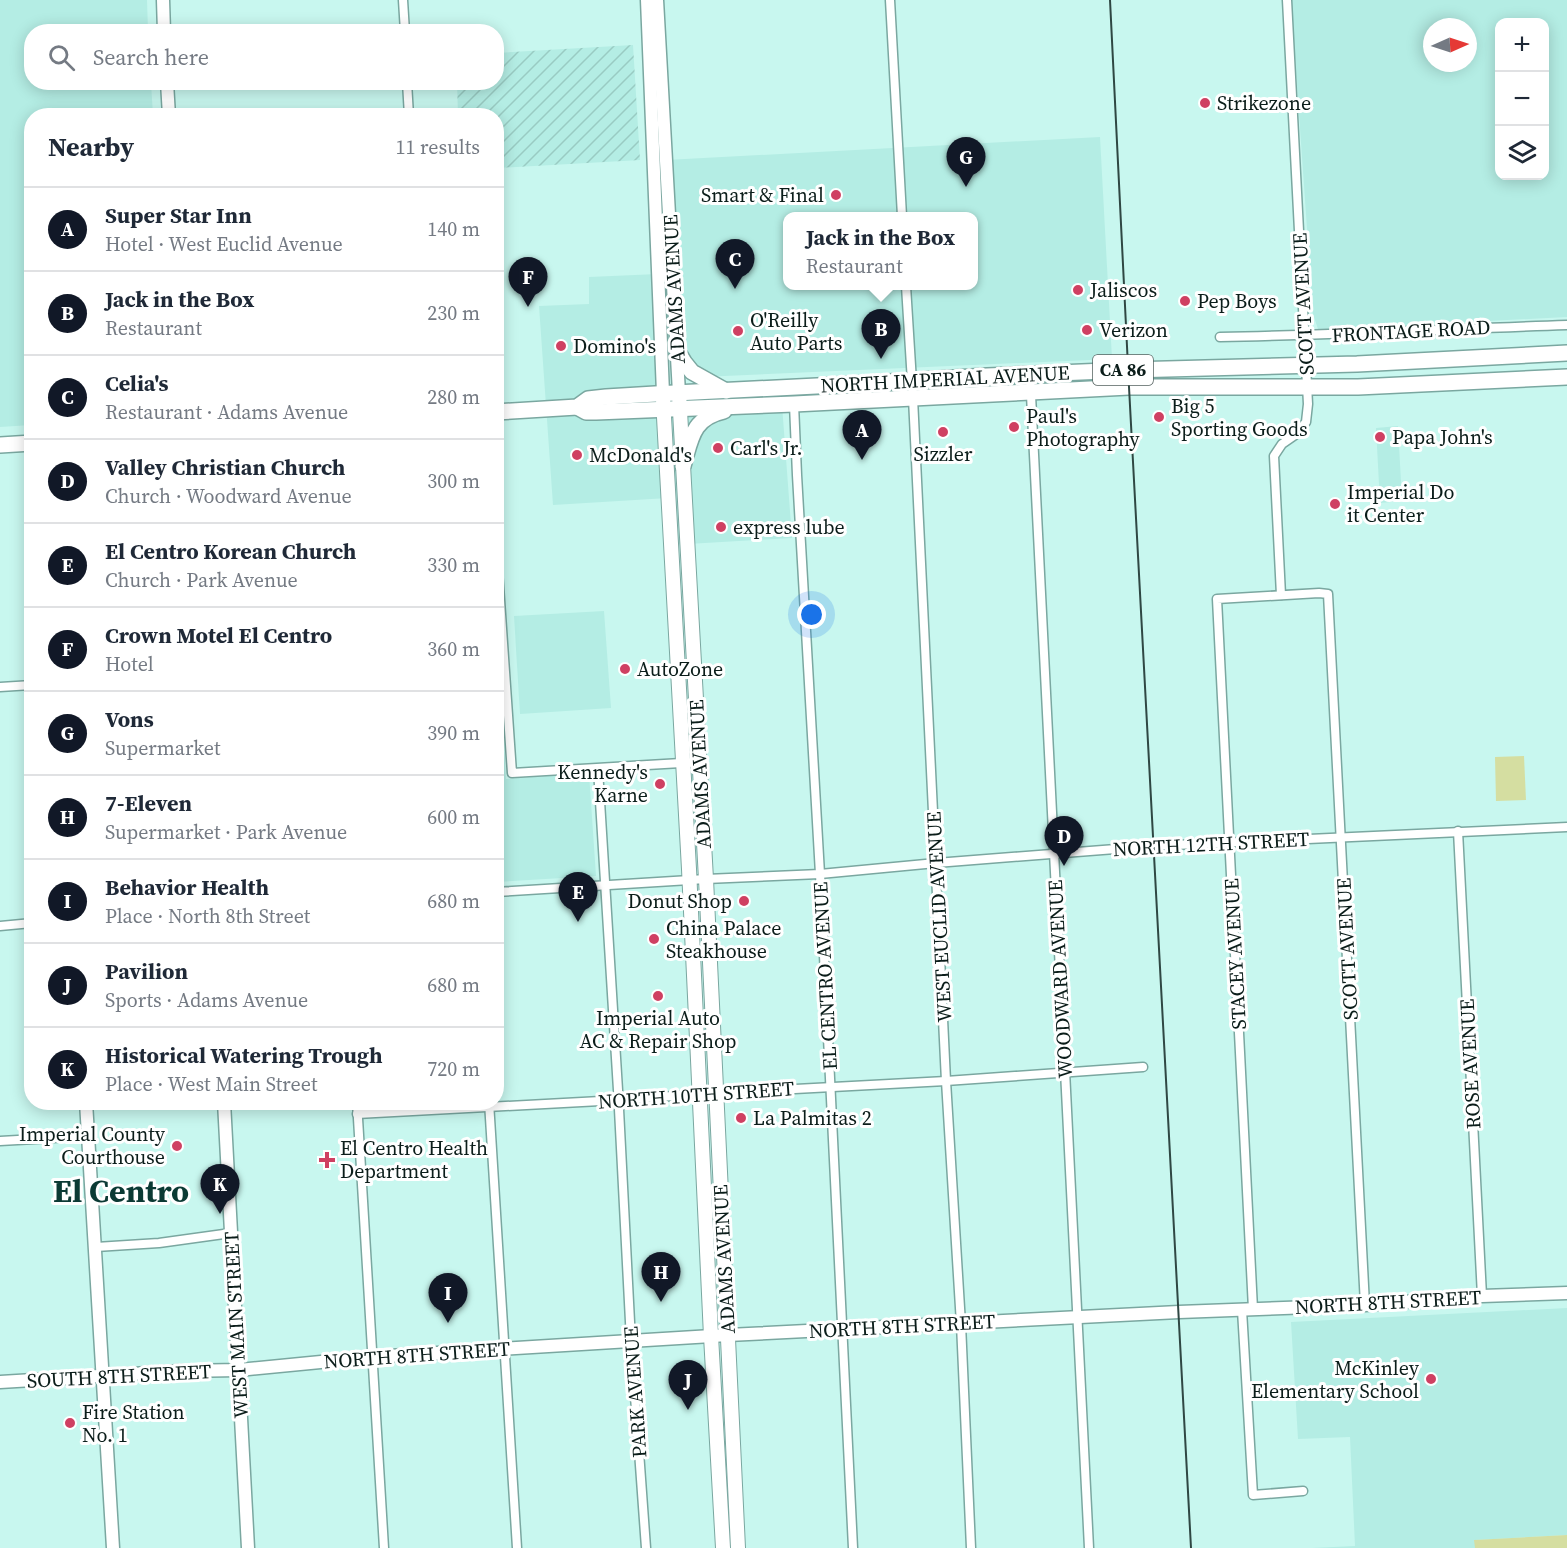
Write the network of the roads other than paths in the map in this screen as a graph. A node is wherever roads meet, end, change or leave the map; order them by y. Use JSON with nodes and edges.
{"nodes":[{"id":1,"x":163,"y":0,"type":"edge"},
{"id":2,"x":403,"y":0,"type":"edge"},
{"id":3,"x":647,"y":0,"type":"edge"},
{"id":4,"x":657,"y":0,"type":"edge"},
{"id":5,"x":890,"y":0,"type":"edge"},
{"id":6,"x":1287,"y":0,"type":"edge"},
{"id":7,"x":164,"y":24,"type":"edge"},
{"id":8,"x":404,"y":24,"type":"edge"},
{"id":9,"x":167,"y":90,"type":"edge"},
{"id":10,"x":407,"y":90,"type":"edge"},
{"id":11,"x":169,"y":108,"type":"edge"},
{"id":12,"x":409,"y":108,"type":"edge"},
{"id":13,"x":661,"y":172,"type":"junction"},
{"id":14,"x":654,"y":188,"type":"junction"},
{"id":15,"x":902,"y":212,"type":"edge"},
{"id":16,"x":672,"y":257,"type":"junction"},
{"id":17,"x":906,"y":290,"type":"edge"},
{"id":18,"x":1567,"y":325,"type":"edge"},
{"id":19,"x":1305,"y":336,"type":"junction"},
{"id":20,"x":1220,"y":337,"type":"dead end"},
{"id":21,"x":677,"y":350,"type":"junction"},
{"id":22,"x":1567,"y":353,"type":"edge"},
{"id":23,"x":1306,"y":366,"type":"junction"},
{"id":24,"x":1030,"y":375,"type":"junction"},
{"id":25,"x":1567,"y":377,"type":"edge"},
{"id":26,"x":912,"y":381,"type":"junction"},
{"id":27,"x":1308,"y":387,"type":"junction"},
{"id":28,"x":726,"y":391,"type":"junction"},
{"id":29,"x":1031,"y":391,"type":"junction"},
{"id":30,"x":663,"y":393,"type":"junction"},
{"id":31,"x":679,"y":393,"type":"junction"},
{"id":32,"x":913,"y":398,"type":"junction"},
{"id":33,"x":794,"y":404,"type":"junction"},
{"id":34,"x":760,"y":406,"type":"junction"},
{"id":35,"x":577,"y":407,"type":"junction"},
{"id":36,"x":680,"y":408,"type":"junction"},
{"id":37,"x":663,"y":409,"type":"junction"},
{"id":38,"x":504,"y":412,"type":"edge"},
{"id":39,"x":24,"y":444,"type":"edge"},
{"id":40,"x":0,"y":445,"type":"edge"},
{"id":41,"x":683,"y":466,"type":"junction"},
{"id":42,"x":1281,"y":595,"type":"junction"},
{"id":43,"x":504,"y":681,"type":"edge"},
{"id":44,"x":24,"y":686,"type":"edge"},
{"id":45,"x":0,"y":687,"type":"edge"},
{"id":46,"x":699,"y":762,"type":"junction"},
{"id":47,"x":683,"y":763,"type":"junction"},
{"id":48,"x":598,"y":769,"type":"junction"},
{"id":49,"x":1567,"y":827,"type":"edge"},
{"id":50,"x":1458,"y":831,"type":"junction"},
{"id":51,"x":1341,"y":837,"type":"junction"},
{"id":52,"x":1229,"y":842,"type":"junction"},
{"id":53,"x":1054,"y":854,"type":"junction"},
{"id":54,"x":936,"y":863,"type":"junction"},
{"id":55,"x":820,"y":874,"type":"junction"},
{"id":56,"x":706,"y":879,"type":"junction"},
{"id":57,"x":690,"y":880,"type":"junction"},
{"id":58,"x":605,"y":885,"type":"junction"},
{"id":59,"x":504,"y":891,"type":"edge"},
{"id":60,"x":24,"y":924,"type":"edge"},
{"id":61,"x":0,"y":926,"type":"edge"},
{"id":62,"x":1143,"y":1067,"type":"dead end"},
{"id":63,"x":1064,"y":1072,"type":"junction"},
{"id":64,"x":946,"y":1080,"type":"junction"},
{"id":65,"x":830,"y":1087,"type":"junction"},
{"id":66,"x":716,"y":1093,"type":"junction"},
{"id":67,"x":700,"y":1094,"type":"junction"},
{"id":68,"x":619,"y":1100,"type":"junction"},
{"id":69,"x":504,"y":1104,"type":"edge"},
{"id":70,"x":86,"y":1110,"type":"edge"},
{"id":71,"x":224,"y":1110,"type":"edge"},
{"id":72,"x":357,"y":1110,"type":"edge"},
{"id":73,"x":416,"y":1110,"type":"edge"},
{"id":74,"x":489,"y":1110,"type":"edge"},
{"id":75,"x":357,"y":1114,"type":"junction"},
{"id":76,"x":88,"y":1136,"type":"junction"},
{"id":77,"x":0,"y":1142,"type":"edge"},
{"id":78,"x":231,"y":1233,"type":"junction"},
{"id":79,"x":96,"y":1246,"type":"junction"},
{"id":80,"x":1567,"y":1293,"type":"edge"},
{"id":81,"x":1482,"y":1296,"type":"junction"},
{"id":82,"x":1365,"y":1305,"type":"junction"},
{"id":83,"x":1247,"y":1309,"type":"junction"},
{"id":84,"x":1078,"y":1318,"type":"junction"},
{"id":85,"x":961,"y":1324,"type":"junction"},
{"id":86,"x":843,"y":1329,"type":"junction"},
{"id":87,"x":728,"y":1335,"type":"junction"},
{"id":88,"x":711,"y":1336,"type":"junction"},
{"id":89,"x":631,"y":1341,"type":"junction"},
{"id":90,"x":504,"y":1349,"type":"junction"},
{"id":91,"x":372,"y":1357,"type":"junction"},
{"id":92,"x":238,"y":1370,"type":"junction"},
{"id":93,"x":103,"y":1376,"type":"junction"},
{"id":94,"x":0,"y":1382,"type":"edge"},
{"id":95,"x":1303,"y":1491,"type":"dead end"},
{"id":96,"x":113,"y":1548,"type":"edge"},
{"id":97,"x":248,"y":1548,"type":"edge"},
{"id":98,"x":384,"y":1548,"type":"edge"},
{"id":99,"x":517,"y":1548,"type":"edge"},
{"id":100,"x":646,"y":1548,"type":"edge"},
{"id":101,"x":723,"y":1548,"type":"edge"},
{"id":102,"x":738,"y":1548,"type":"edge"},
{"id":103,"x":853,"y":1548,"type":"edge"},
{"id":104,"x":971,"y":1548,"type":"edge"},
{"id":105,"x":1089,"y":1548,"type":"edge"}],
"edges":[{"from":1,"to":7,"type":"street"},
{"from":2,"to":8,"type":"street"},
{"from":3,"to":13,"type":"street","name":"ADAMS AVENUE"},
{"from":4,"to":13,"type":"street","name":"ADAMS AVENUE"},
{"from":5,"to":15,"type":"street"},
{"from":6,"to":19,"type":"street","name":"SCOTT AVENUE"},
{"from":9,"to":11,"type":"street"},
{"from":10,"to":12,"type":"street"},
{"from":13,"to":14,"type":"street","name":"ADAMS AVENUE"},
{"from":13,"to":16,"type":"street","name":"ADAMS AVENUE"},
{"from":14,"to":16,"type":"street"},
{"from":14,"to":30,"type":"street","name":"ADAMS AVENUE"},
{"from":16,"to":21,"type":"street","name":"ADAMS AVENUE"},
{"from":17,"to":26,"type":"street","name":"WEST EUCLID AVENUE"},
{"from":18,"to":19,"type":"street","name":"FRONTAGE ROAD"},
{"from":19,"to":20,"type":"street","name":"FRONTAGE ROAD"},
{"from":19,"to":23,"type":"street","name":"SCOTT AVENUE"},
{"from":21,"to":28,"type":"highway"},
{"from":21,"to":31,"type":"street","name":"ADAMS AVENUE"},
{"from":22,"to":23,"type":"highway","name":"NORTH IMPERIAL AVENUE","number":"CA 86"},
{"from":23,"to":24,"type":"highway","name":"NORTH IMPERIAL AVENUE","number":"CA 86"},
{"from":23,"to":27,"type":"street","name":"SCOTT AVENUE"},
{"from":24,"to":26,"type":"highway","name":"NORTH IMPERIAL AVENUE","number":"CA 86"},
{"from":24,"to":29,"type":"street","name":"WOODWARD AVENUE"},
{"from":25,"to":27,"type":"highway","name":"NORTH IMPERIAL AVENUE","number":"CA 86"},
{"from":26,"to":28,"type":"highway","name":"NORTH IMPERIAL AVENUE","number":"CA 86"},
{"from":26,"to":32,"type":"street","name":"WEST EUCLID AVENUE"},
{"from":27,"to":29,"type":"highway","name":"NORTH IMPERIAL AVENUE","number":"CA 86"},
{"from":27,"to":42,"type":"street","name":"SCOTT AVENUE"},
{"from":28,"to":31,"type":"highway","name":"NORTH IMPERIAL AVENUE","number":"CA 86"},
{"from":29,"to":32,"type":"highway","name":"NORTH IMPERIAL AVENUE","number":"CA 86"},
{"from":29,"to":53,"type":"street","name":"WOODWARD AVENUE"},
{"from":30,"to":31,"type":"highway","name":"NORTH IMPERIAL AVENUE"},
{"from":30,"to":35,"type":"highway","name":"NORTH IMPERIAL AVENUE"},
{"from":30,"to":37,"type":"main road","name":"ADAMS AVENUE"},
{"from":31,"to":36,"type":"main road","name":"ADAMS AVENUE"},
{"from":32,"to":33,"type":"highway","name":"NORTH IMPERIAL AVENUE","number":"CA 86"},
{"from":32,"to":54,"type":"street","name":"WEST EUCLID AVENUE"},
{"from":33,"to":34,"type":"highway","name":"NORTH IMPERIAL AVENUE","number":"CA 86"},
{"from":33,"to":55,"type":"street","name":"EL CENTRO AVENUE"},
{"from":34,"to":36,"type":"highway","name":"NORTH IMPERIAL AVENUE"},
{"from":34,"to":41,"type":"highway","number":"CA 86"},
{"from":35,"to":37,"type":"highway","name":"NORTH IMPERIAL AVENUE"},
{"from":35,"to":38,"type":"highway","name":"NORTH IMPERIAL AVENUE"},
{"from":36,"to":37,"type":"highway","name":"NORTH IMPERIAL AVENUE"},
{"from":36,"to":41,"type":"main road","name":"ADAMS AVENUE"},
{"from":37,"to":47,"type":"main road","name":"ADAMS AVENUE"},
{"from":39,"to":40,"type":"highway"},
{"from":41,"to":46,"type":"main road","name":"ADAMS AVENUE"},
{"from":42,"to":51,"type":"street","name":"SCOTT AVENUE"},
{"from":42,"to":52,"type":"street","name":"STACEY AVENUE"},
{"from":43,"to":48,"type":"street"},
{"from":44,"to":45,"type":"street"},
{"from":46,"to":47,"type":"street"},
{"from":46,"to":56,"type":"main road","name":"ADAMS AVENUE"},
{"from":47,"to":48,"type":"street"},
{"from":47,"to":57,"type":"main road","name":"ADAMS AVENUE"},
{"from":48,"to":58,"type":"street","name":"PARK AVENUE"},
{"from":49,"to":50,"type":"street","name":"NORTH 12TH STREET"},
{"from":50,"to":51,"type":"street","name":"NORTH 12TH STREET"},
{"from":50,"to":81,"type":"street","name":"ROSE AVENUE"},
{"from":51,"to":52,"type":"street","name":"NORTH 12TH STREET"},
{"from":51,"to":82,"type":"street","name":"SCOTT AVENUE"},
{"from":52,"to":53,"type":"street","name":"NORTH 12TH STREET"},
{"from":52,"to":83,"type":"street","name":"STACEY AVENUE"},
{"from":53,"to":54,"type":"street","name":"NORTH 12TH STREET"},
{"from":53,"to":63,"type":"street","name":"WOODWARD AVENUE"},
{"from":54,"to":55,"type":"street","name":"NORTH 12TH STREET"},
{"from":54,"to":64,"type":"street","name":"WEST EUCLID AVENUE"},
{"from":55,"to":56,"type":"street","name":"NORTH 12TH STREET"},
{"from":55,"to":65,"type":"street","name":"EL CENTRO AVENUE"},
{"from":56,"to":57,"type":"street","name":"NORTH 12TH STREET"},
{"from":56,"to":66,"type":"main road","name":"ADAMS AVENUE"},
{"from":57,"to":58,"type":"street","name":"NORTH 12TH STREET"},
{"from":57,"to":67,"type":"main road","name":"ADAMS AVENUE"},
{"from":58,"to":59,"type":"street","name":"NORTH 12TH STREET"},
{"from":58,"to":68,"type":"street","name":"PARK AVENUE"},
{"from":60,"to":61,"type":"street"},
{"from":62,"to":63,"type":"street","name":"NORTH 10TH STREET"},
{"from":63,"to":64,"type":"street","name":"NORTH 10TH STREET"},
{"from":63,"to":84,"type":"street","name":"WOODWARD AVENUE"},
{"from":64,"to":65,"type":"street","name":"NORTH 10TH STREET"},
{"from":64,"to":85,"type":"street","name":"WEST EUCLID AVENUE"},
{"from":65,"to":66,"type":"street","name":"NORTH 10TH STREET"},
{"from":65,"to":86,"type":"street","name":"EL CENTRO AVENUE"},
{"from":66,"to":67,"type":"street","name":"NORTH 10TH STREET"},
{"from":66,"to":87,"type":"main road","name":"ADAMS AVENUE"},
{"from":67,"to":68,"type":"street","name":"NORTH 10TH STREET"},
{"from":67,"to":88,"type":"main road","name":"ADAMS AVENUE"},
{"from":68,"to":69,"type":"street","name":"NORTH 10TH STREET"},
{"from":68,"to":89,"type":"street","name":"PARK AVENUE"},
{"from":70,"to":76,"type":"street"},
{"from":71,"to":78,"type":"street","name":"WEST MAIN STREET"},
{"from":72,"to":75,"type":"street"},
{"from":73,"to":75,"type":"street","name":"NORTH 10TH STREET"},
{"from":74,"to":90,"type":"street"},
{"from":75,"to":91,"type":"street"},
{"from":76,"to":77,"type":"street"},
{"from":76,"to":79,"type":"street"},
{"from":78,"to":79,"type":"street"},
{"from":78,"to":92,"type":"street","name":"WEST MAIN STREET"},
{"from":79,"to":93,"type":"street"},
{"from":80,"to":81,"type":"street","name":"NORTH 8TH STREET"},
{"from":81,"to":82,"type":"street","name":"NORTH 8TH STREET"},
{"from":82,"to":83,"type":"street","name":"NORTH 8TH STREET"},
{"from":83,"to":84,"type":"street","name":"NORTH 8TH STREET"},
{"from":83,"to":95,"type":"street","name":"STACEY AVENUE"},
{"from":84,"to":85,"type":"street","name":"NORTH 8TH STREET"},
{"from":84,"to":105,"type":"street","name":"WOODWARD AVENUE"},
{"from":85,"to":86,"type":"street","name":"NORTH 8TH STREET"},
{"from":85,"to":104,"type":"street","name":"WEST EUCLID AVENUE"},
{"from":86,"to":87,"type":"street","name":"NORTH 8TH STREET"},
{"from":86,"to":103,"type":"street","name":"EL CENTRO AVENUE"},
{"from":87,"to":88,"type":"street","name":"NORTH 8TH STREET"},
{"from":87,"to":102,"type":"main road","name":"ADAMS AVENUE"},
{"from":88,"to":89,"type":"street","name":"NORTH 8TH STREET"},
{"from":88,"to":101,"type":"main road","name":"ADAMS AVENUE"},
{"from":89,"to":90,"type":"street","name":"NORTH 8TH STREET"},
{"from":89,"to":100,"type":"street","name":"PARK AVENUE"},
{"from":90,"to":91,"type":"street","name":"NORTH 8TH STREET"},
{"from":90,"to":99,"type":"street"},
{"from":91,"to":92,"type":"street","name":"NORTH 8TH STREET"},
{"from":91,"to":98,"type":"street"},
{"from":92,"to":93,"type":"street","name":"SOUTH 8TH STREET"},
{"from":92,"to":97,"type":"street","name":"WEST MAIN STREET"},
{"from":93,"to":94,"type":"street","name":"SOUTH 8TH STREET"},
{"from":93,"to":96,"type":"street"}]}
